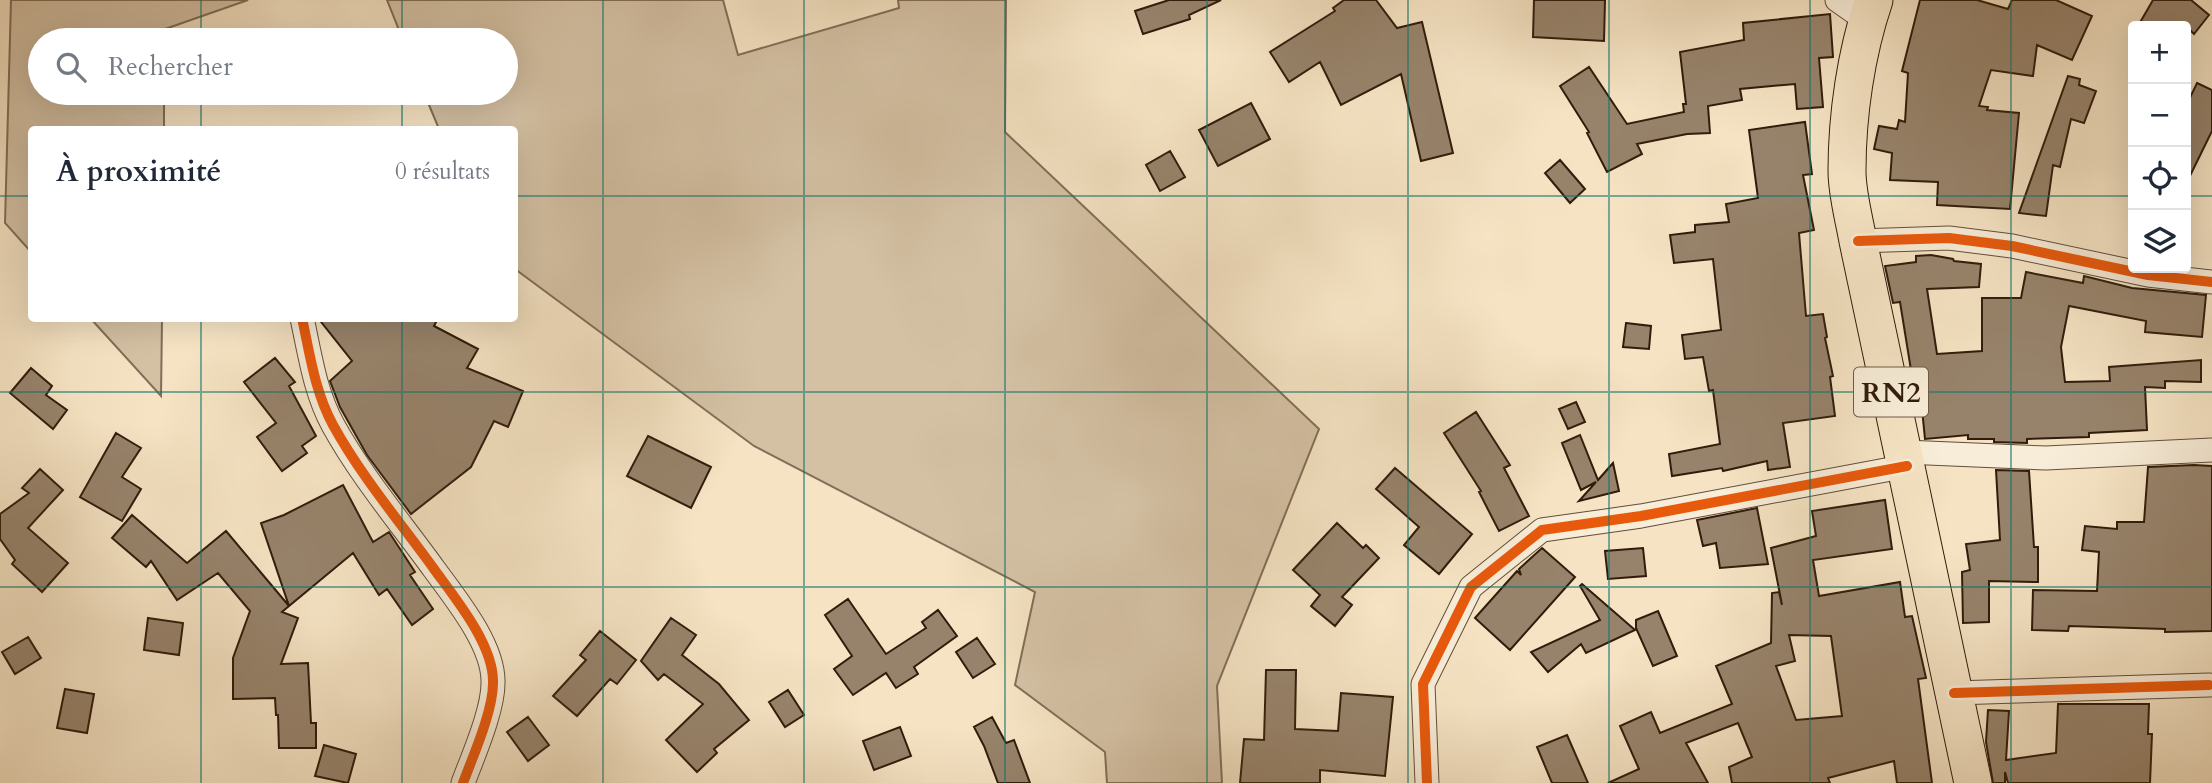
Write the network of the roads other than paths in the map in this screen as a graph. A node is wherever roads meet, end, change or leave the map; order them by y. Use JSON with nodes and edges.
{"nodes":[{"id":1,"x":1837,"y":0,"type":"edge"},
{"id":2,"x":1871,"y":10,"type":"edge"},
{"id":3,"x":1858,"y":241,"type":"junction"},
{"id":4,"x":2212,"y":282,"type":"edge"},
{"id":5,"x":303,"y":322,"type":"edge"},
{"id":6,"x":2212,"y":450,"type":"edge"},
{"id":7,"x":1906,"y":459,"type":"junction"},
{"id":8,"x":2209,"y":685,"type":"dead end"},
{"id":9,"x":1954,"y":693,"type":"junction"},
{"id":10,"x":463,"y":783,"type":"edge"},
{"id":11,"x":1427,"y":783,"type":"edge"},
{"id":12,"x":1973,"y":783,"type":"edge"}],
"edges":[{"from":1,"to":2,"type":"street"},
{"from":2,"to":3,"type":"highway","number":"RN2"},
{"from":3,"to":4,"type":"street"},
{"from":3,"to":7,"type":"highway","number":"RN2"},
{"from":5,"to":10,"type":"street"},
{"from":6,"to":7,"type":"street"},
{"from":7,"to":9,"type":"highway","number":"RN2"},
{"from":7,"to":11,"type":"street"},
{"from":8,"to":9,"type":"street"},
{"from":9,"to":12,"type":"highway","number":"RN2"}]}
